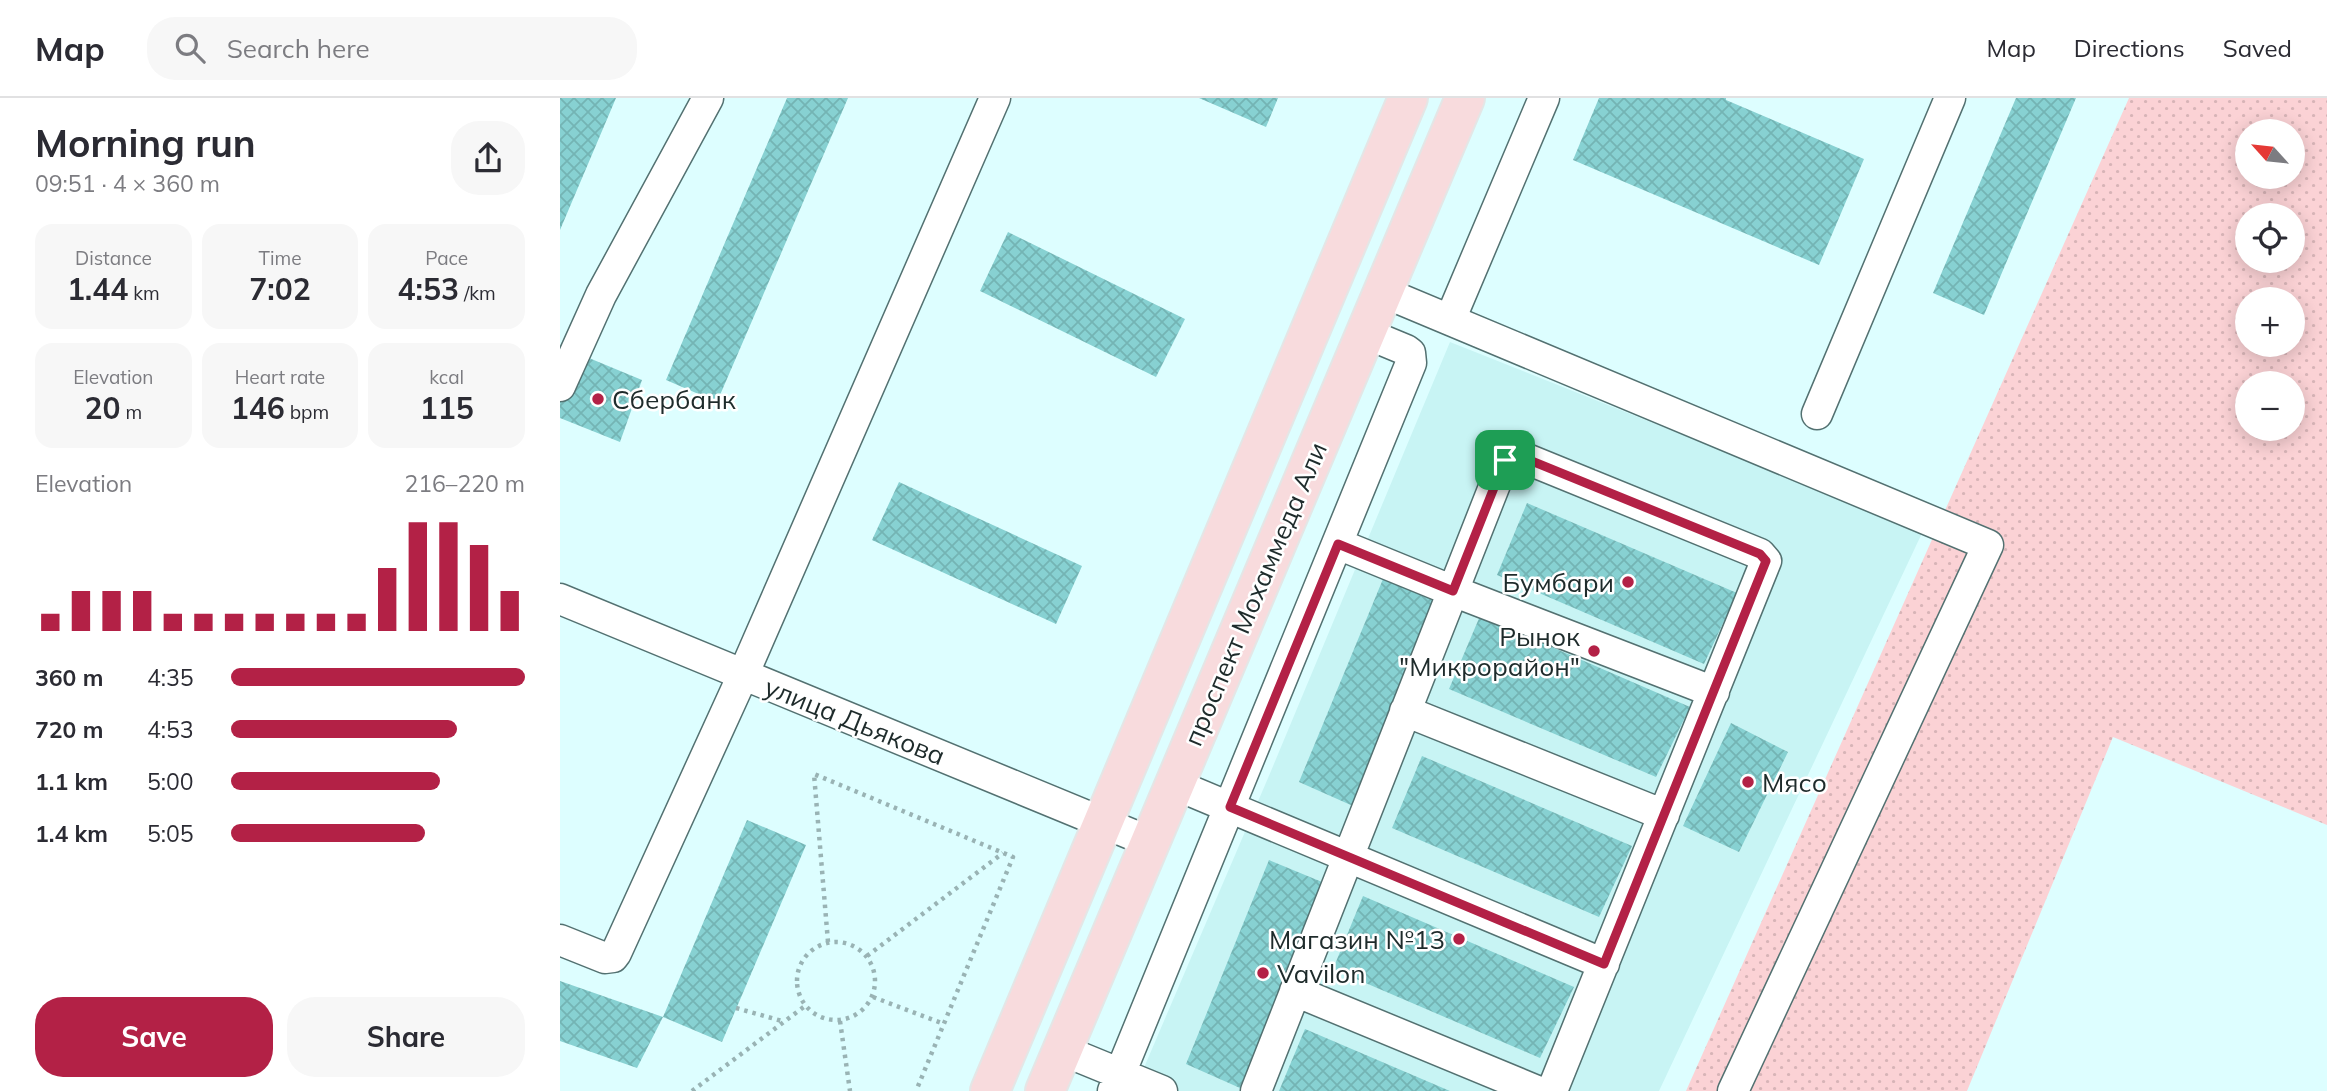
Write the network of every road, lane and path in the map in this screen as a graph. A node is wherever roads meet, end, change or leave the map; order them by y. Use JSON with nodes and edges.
{"nodes":[{"id":1,"x":708,"y":98,"type":"edge"},
{"id":2,"x":995,"y":98,"type":"edge"},
{"id":3,"x":1408,"y":98,"type":"edge"},
{"id":4,"x":1465,"y":98,"type":"edge"},
{"id":5,"x":1544,"y":98,"type":"edge"},
{"id":6,"x":1950,"y":98,"type":"edge"},
{"id":7,"x":1383,"y":292,"type":"junction"},
{"id":8,"x":1450,"y":320,"type":"junction"},
{"id":9,"x":1365,"y":333,"type":"junction"},
{"id":10,"x":560,"y":386,"type":"edge"},
{"id":11,"x":1817,"y":414,"type":"dead end"},
{"id":12,"x":1338,"y":544,"type":"junction"},
{"id":13,"x":1453,"y":591,"type":"junction"},
{"id":14,"x":561,"y":604,"type":"edge"},
{"id":15,"x":743,"y":675,"type":"junction"},
{"id":16,"x":1714,"y":692,"type":"junction"},
{"id":17,"x":1405,"y":711,"type":"junction"},
{"id":18,"x":1174,"y":784,"type":"junction"},
{"id":19,"x":1230,"y":807,"type":"junction"},
{"id":20,"x":1664,"y":815,"type":"junction"},
{"id":21,"x":1102,"y":822,"type":"junction"},
{"id":22,"x":1150,"y":842,"type":"junction"},
{"id":23,"x":1004,"y":853,"type":"junction"},
{"id":24,"x":1348,"y":857,"type":"junction"},
{"id":25,"x":560,"y":940,"type":"edge"},
{"id":26,"x":828,"y":943,"type":"junction"},
{"id":27,"x":867,"y":956,"type":"junction"},
{"id":28,"x":1604,"y":964,"type":"junction"},
{"id":29,"x":1295,"y":991,"type":"junction"},
{"id":30,"x":873,"y":997,"type":"junction"},
{"id":31,"x":805,"y":1006,"type":"junction"},
{"id":32,"x":736,"y":1008,"type":"dead end"},
{"id":33,"x":783,"y":1021,"type":"junction"},
{"id":34,"x":840,"y":1021,"type":"junction"},
{"id":35,"x":944,"y":1024,"type":"junction"},
{"id":36,"x":1062,"y":1050,"type":"junction"},
{"id":37,"x":1117,"y":1082,"type":"edge"},
{"id":38,"x":692,"y":1091,"type":"edge"},
{"id":39,"x":850,"y":1091,"type":"edge"},
{"id":40,"x":916,"y":1091,"type":"edge"},
{"id":41,"x":990,"y":1091,"type":"edge"},
{"id":42,"x":1045,"y":1091,"type":"edge"},
{"id":43,"x":1162,"y":1091,"type":"edge"},
{"id":44,"x":1256,"y":1091,"type":"edge"},
{"id":45,"x":1537,"y":1091,"type":"edge"},
{"id":46,"x":1552,"y":1091,"type":"edge"},
{"id":47,"x":1733,"y":1091,"type":"edge"}],
"edges":[{"from":1,"to":10,"type":"street"},
{"from":2,"to":15,"type":"street"},
{"from":3,"to":21,"type":"main road","name":"проспект Мохаммеда Али"},
{"from":4,"to":7,"type":"main road","name":"проспект Мохаммеда Али"},
{"from":5,"to":8,"type":"street"},
{"from":6,"to":11,"type":"street"},
{"from":7,"to":8,"type":"street"},
{"from":7,"to":9,"type":"main road","name":"проспект Мохаммеда Али"},
{"from":8,"to":47,"type":"street"},
{"from":9,"to":12,"type":"street"},
{"from":9,"to":18,"type":"main road","name":"проспект Мохаммеда Али"},
{"from":12,"to":13,"type":"street"},
{"from":12,"to":19,"type":"street"},
{"from":13,"to":16,"type":"street"},
{"from":13,"to":16,"type":"street"},
{"from":13,"to":17,"type":"street"},
{"from":14,"to":15,"type":"street","name":"улица Дьякова"},
{"from":15,"to":21,"type":"street","name":"улица Дьякова"},
{"from":15,"to":25,"type":"street"},
{"from":16,"to":20,"type":"street"},
{"from":17,"to":20,"type":"street"},
{"from":17,"to":24,"type":"street"},
{"from":18,"to":19,"type":"street"},
{"from":18,"to":22,"type":"main road","name":"проспект Мохаммеда Али"},
{"from":19,"to":24,"type":"street"},
{"from":19,"to":37,"type":"street"},
{"from":20,"to":28,"type":"street"},
{"from":21,"to":22,"type":"street","name":"улица Дьякова"},
{"from":21,"to":41,"type":"main road","name":"проспект Мохаммеда Али"},
{"from":22,"to":36,"type":"main road","name":"проспект Мохаммеда Али"},
{"from":23,"to":26,"type":"path"},
{"from":23,"to":27,"type":"path"},
{"from":23,"to":35,"type":"path"},
{"from":24,"to":28,"type":"street"},
{"from":24,"to":29,"type":"street"},
{"from":26,"to":27,"type":"path"},
{"from":26,"to":31,"type":"path"},
{"from":27,"to":30,"type":"path"},
{"from":28,"to":46,"type":"street"},
{"from":29,"to":44,"type":"street"},
{"from":29,"to":45,"type":"street"},
{"from":30,"to":34,"type":"path"},
{"from":30,"to":35,"type":"path"},
{"from":31,"to":33,"type":"path"},
{"from":31,"to":34,"type":"path"},
{"from":32,"to":33,"type":"path"},
{"from":33,"to":38,"type":"path"},
{"from":34,"to":39,"type":"path"},
{"from":35,"to":40,"type":"path"},
{"from":36,"to":37,"type":"street"},
{"from":36,"to":42,"type":"main road","name":"проспект Мохаммеда Али"},
{"from":37,"to":43,"type":"street"}]}
